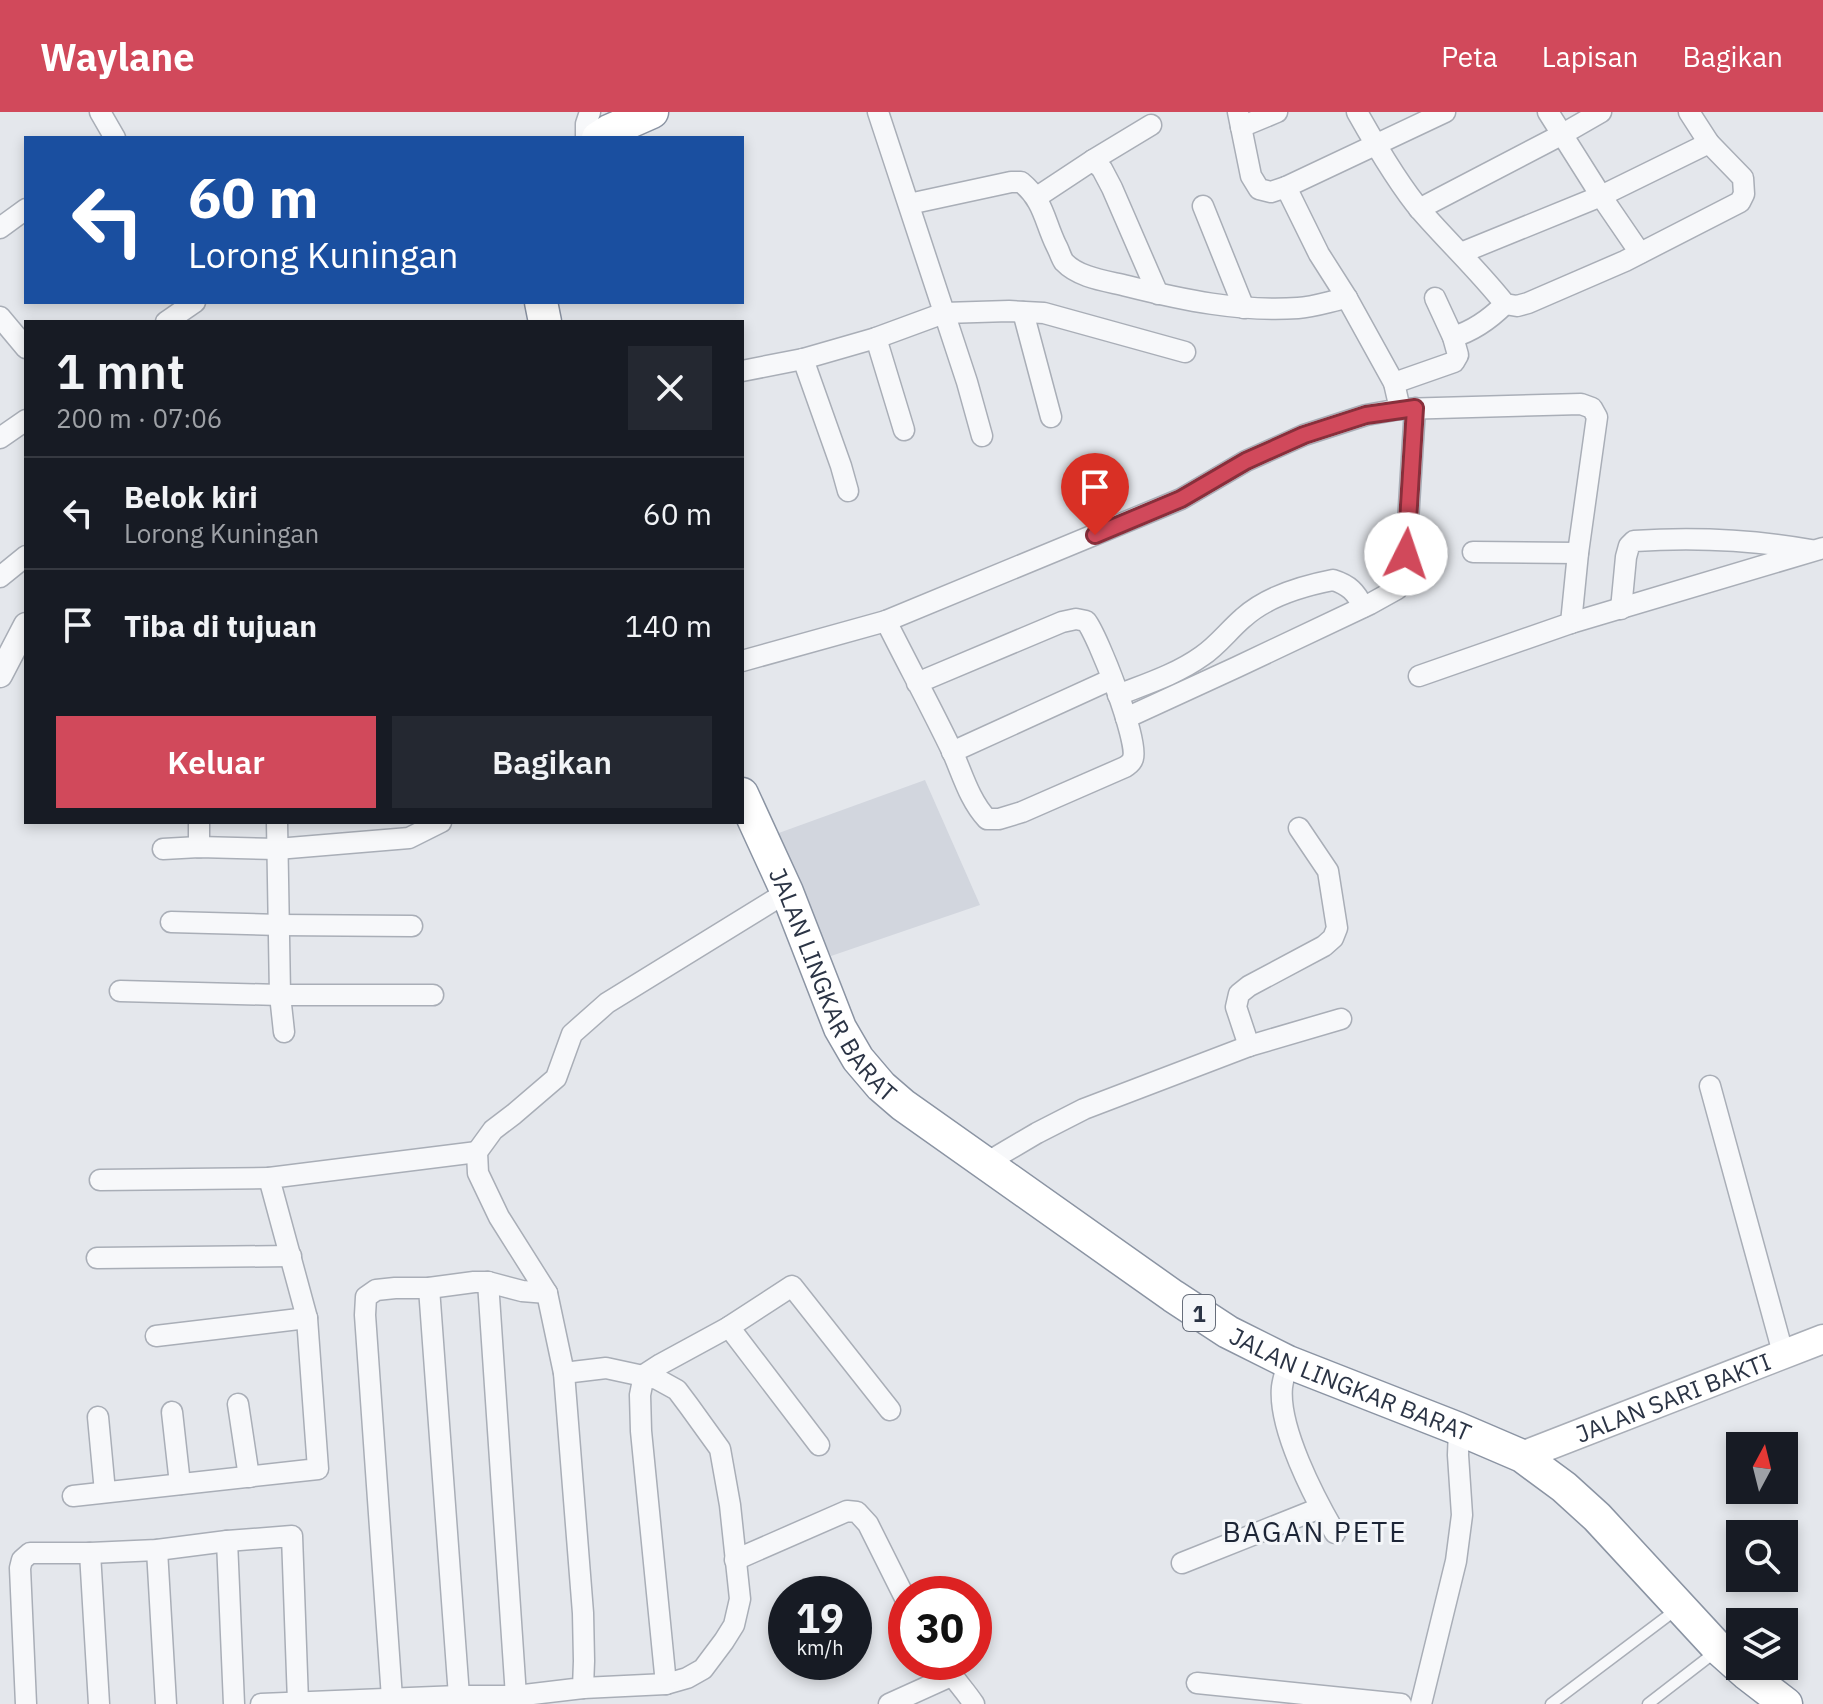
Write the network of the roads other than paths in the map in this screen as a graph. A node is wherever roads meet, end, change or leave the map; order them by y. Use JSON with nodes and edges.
{"nodes":[{"id":1,"x":100,"y":112,"type":"edge"},
{"id":2,"x":590,"y":112,"type":"edge"},
{"id":3,"x":652,"y":112,"type":"edge"},
{"id":4,"x":878,"y":112,"type":"edge"},
{"id":5,"x":1277,"y":112,"type":"edge"},
{"id":6,"x":1357,"y":112,"type":"edge"},
{"id":7,"x":1445,"y":112,"type":"edge"},
{"id":8,"x":1548,"y":112,"type":"edge"},
{"id":9,"x":1601,"y":112,"type":"edge"},
{"id":10,"x":1689,"y":112,"type":"edge"},
{"id":11,"x":1239,"y":120,"type":"edge"},
{"id":12,"x":1151,"y":125,"type":"dead end"},
{"id":13,"x":1561,"y":135,"type":"junction"},
{"id":14,"x":114,"y":136,"type":"edge"},
{"id":15,"x":586,"y":136,"type":"edge"},
{"id":16,"x":601,"y":136,"type":"edge"},
{"id":17,"x":1709,"y":143,"type":"junction"},
{"id":18,"x":1376,"y":145,"type":"junction"},
{"id":19,"x":1093,"y":160,"type":"junction"},
{"id":20,"x":1286,"y":187,"type":"junction"},
{"id":21,"x":1601,"y":196,"type":"junction"},
{"id":22,"x":1037,"y":197,"type":"junction"},
{"id":23,"x":909,"y":204,"type":"junction"},
{"id":24,"x":1203,"y":206,"type":"dead end"},
{"id":25,"x":1419,"y":209,"type":"junction"},
{"id":26,"x":24,"y":210,"type":"edge"},
{"id":27,"x":0,"y":228,"type":"edge"},
{"id":28,"x":1461,"y":253,"type":"junction"},
{"id":29,"x":1640,"y":253,"type":"junction"},
{"id":30,"x":1158,"y":294,"type":"junction"},
{"id":31,"x":1347,"y":298,"type":"junction"},
{"id":32,"x":1435,"y":298,"type":"dead end"},
{"id":33,"x":192,"y":304,"type":"edge"},
{"id":34,"x":1505,"y":304,"type":"junction"},
{"id":35,"x":1244,"y":308,"type":"junction"},
{"id":36,"x":1023,"y":312,"type":"junction"},
{"id":37,"x":944,"y":313,"type":"junction"},
{"id":38,"x":0,"y":317,"type":"edge"},
{"id":39,"x":169,"y":320,"type":"edge"},
{"id":40,"x":1453,"y":337,"type":"junction"},
{"id":41,"x":876,"y":338,"type":"junction"},
{"id":42,"x":24,"y":346,"type":"edge"},
{"id":43,"x":1185,"y":352,"type":"dead end"},
{"id":44,"x":803,"y":359,"type":"junction"},
{"id":45,"x":744,"y":371,"type":"edge"},
{"id":46,"x":1394,"y":383,"type":"junction"},
{"id":47,"x":1407,"y":408,"type":"junction"},
{"id":48,"x":1051,"y":417,"type":"dead end"},
{"id":49,"x":24,"y":421,"type":"edge"},
{"id":50,"x":904,"y":430,"type":"dead end"},
{"id":51,"x":982,"y":436,"type":"dead end"},
{"id":52,"x":0,"y":438,"type":"edge"},
{"id":53,"x":848,"y":491,"type":"dead end"},
{"id":54,"x":1819,"y":550,"type":"edge"},
{"id":55,"x":1473,"y":552,"type":"dead end"},
{"id":56,"x":1578,"y":553,"type":"junction"},
{"id":57,"x":24,"y":558,"type":"edge"},
{"id":58,"x":0,"y":577,"type":"edge"},
{"id":59,"x":1363,"y":607,"type":"junction"},
{"id":60,"x":1621,"y":609,"type":"junction"},
{"id":61,"x":886,"y":621,"type":"junction"},
{"id":62,"x":1571,"y":623,"type":"junction"},
{"id":63,"x":24,"y":629,"type":"edge"},
{"id":64,"x":744,"y":660,"type":"edge"},
{"id":65,"x":0,"y":675,"type":"edge"},
{"id":66,"x":1419,"y":676,"type":"dead end"},
{"id":67,"x":917,"y":683,"type":"junction"},
{"id":68,"x":1115,"y":687,"type":"junction"},
{"id":69,"x":1126,"y":718,"type":"junction"},
{"id":70,"x":952,"y":752,"type":"junction"},
{"id":71,"x":744,"y":798,"type":"edge"},
{"id":72,"x":199,"y":824,"type":"edge"},
{"id":73,"x":277,"y":824,"type":"edge"},
{"id":74,"x":437,"y":824,"type":"edge"},
{"id":75,"x":1299,"y":828,"type":"dead end"},
{"id":76,"x":199,"y":847,"type":"junction"},
{"id":77,"x":163,"y":849,"type":"dead end"},
{"id":78,"x":277,"y":849,"type":"junction"},
{"id":79,"x":787,"y":892,"type":"junction"},
{"id":80,"x":171,"y":922,"type":"dead end"},
{"id":81,"x":279,"y":925,"type":"junction"},
{"id":82,"x":412,"y":926,"type":"dead end"},
{"id":83,"x":120,"y":991,"type":"dead end"},
{"id":84,"x":280,"y":995,"type":"junction"},
{"id":85,"x":433,"y":995,"type":"dead end"},
{"id":86,"x":1341,"y":1019,"type":"dead end"},
{"id":87,"x":284,"y":1032,"type":"dead end"},
{"id":88,"x":1249,"y":1046,"type":"junction"},
{"id":89,"x":1710,"y":1086,"type":"dead end"},
{"id":90,"x":477,"y":1152,"type":"junction"},
{"id":91,"x":986,"y":1163,"type":"junction"},
{"id":92,"x":269,"y":1178,"type":"junction"},
{"id":93,"x":100,"y":1180,"type":"dead end"},
{"id":94,"x":291,"y":1256,"type":"junction"},
{"id":95,"x":97,"y":1258,"type":"dead end"},
{"id":96,"x":488,"y":1282,"type":"junction"},
{"id":97,"x":429,"y":1288,"type":"junction"},
{"id":98,"x":547,"y":1293,"type":"junction"},
{"id":99,"x":307,"y":1318,"type":"junction"},
{"id":100,"x":729,"y":1327,"type":"junction"},
{"id":101,"x":156,"y":1336,"type":"dead end"},
{"id":102,"x":1823,"y":1339,"type":"edge"},
{"id":103,"x":1783,"y":1353,"type":"junction"},
{"id":104,"x":1288,"y":1362,"type":"junction"},
{"id":105,"x":564,"y":1373,"type":"junction"},
{"id":106,"x":644,"y":1375,"type":"junction"},
{"id":107,"x":238,"y":1404,"type":"dead end"},
{"id":108,"x":890,"y":1410,"type":"dead end"},
{"id":109,"x":172,"y":1412,"type":"dead end"},
{"id":110,"x":98,"y":1417,"type":"dead end"},
{"id":111,"x":1459,"y":1429,"type":"junction"},
{"id":112,"x":819,"y":1445,"type":"dead end"},
{"id":113,"x":1522,"y":1456,"type":"junction"},
{"id":114,"x":249,"y":1477,"type":"junction"},
{"id":115,"x":180,"y":1484,"type":"junction"},
{"id":116,"x":105,"y":1492,"type":"junction"},
{"id":117,"x":73,"y":1496,"type":"dead end"},
{"id":118,"x":1320,"y":1508,"type":"junction"},
{"id":119,"x":1335,"y":1533,"type":"dead end"},
{"id":120,"x":227,"y":1541,"type":"junction"},
{"id":121,"x":157,"y":1550,"type":"junction"},
{"id":122,"x":90,"y":1553,"type":"junction"},
{"id":123,"x":735,"y":1560,"type":"junction"},
{"id":124,"x":1182,"y":1563,"type":"dead end"},
{"id":125,"x":894,"y":1576,"type":"edge"},
{"id":126,"x":1680,"y":1607,"type":"junction"},
{"id":127,"x":1719,"y":1649,"type":"junction"},
{"id":128,"x":929,"y":1680,"type":"edge"},
{"id":129,"x":956,"y":1680,"type":"edge"},
{"id":130,"x":1197,"y":1683,"type":"dead end"},
{"id":131,"x":666,"y":1684,"type":"junction"},
{"id":132,"x":583,"y":1688,"type":"junction"},
{"id":133,"x":459,"y":1696,"type":"junction"},
{"id":134,"x":516,"y":1696,"type":"junction"},
{"id":135,"x":392,"y":1698,"type":"junction"},
{"id":136,"x":298,"y":1702,"type":"junction"},
{"id":137,"x":26,"y":1704,"type":"edge"},
{"id":138,"x":99,"y":1704,"type":"edge"},
{"id":139,"x":166,"y":1704,"type":"edge"},
{"id":140,"x":234,"y":1704,"type":"edge"},
{"id":141,"x":261,"y":1704,"type":"edge"},
{"id":142,"x":889,"y":1704,"type":"edge"},
{"id":143,"x":974,"y":1704,"type":"edge"},
{"id":144,"x":1401,"y":1704,"type":"edge"},
{"id":145,"x":1421,"y":1704,"type":"edge"},
{"id":146,"x":1551,"y":1704,"type":"edge"},
{"id":147,"x":1648,"y":1704,"type":"edge"},
{"id":148,"x":1786,"y":1704,"type":"edge"}],
"edges":[{"from":1,"to":14,"type":"street"},
{"from":2,"to":15,"type":"street"},
{"from":3,"to":16,"type":"highway"},
{"from":4,"to":23,"type":"street"},
{"from":5,"to":11,"type":"street"},
{"from":6,"to":18,"type":"street"},
{"from":7,"to":18,"type":"street"},
{"from":8,"to":13,"type":"street"},
{"from":9,"to":13,"type":"street"},
{"from":10,"to":17,"type":"street"},
{"from":11,"to":20,"type":"street"},
{"from":12,"to":19,"type":"street"},
{"from":13,"to":21,"type":"street"},
{"from":13,"to":25,"type":"street"},
{"from":17,"to":21,"type":"street"},
{"from":17,"to":29,"type":"street"},
{"from":18,"to":20,"type":"street"},
{"from":18,"to":25,"type":"street"},
{"from":19,"to":22,"type":"street"},
{"from":19,"to":30,"type":"street"},
{"from":20,"to":31,"type":"street"},
{"from":21,"to":28,"type":"street"},
{"from":21,"to":29,"type":"street"},
{"from":22,"to":23,"type":"street"},
{"from":22,"to":30,"type":"street"},
{"from":23,"to":37,"type":"street"},
{"from":24,"to":35,"type":"street"},
{"from":25,"to":28,"type":"street"},
{"from":26,"to":27,"type":"street"},
{"from":28,"to":34,"type":"street"},
{"from":29,"to":34,"type":"street"},
{"from":30,"to":35,"type":"street"},
{"from":31,"to":35,"type":"street"},
{"from":31,"to":46,"type":"street"},
{"from":32,"to":40,"type":"street"},
{"from":33,"to":39,"type":"street"},
{"from":34,"to":40,"type":"street"},
{"from":36,"to":37,"type":"street"},
{"from":36,"to":43,"type":"street"},
{"from":36,"to":48,"type":"street"},
{"from":37,"to":41,"type":"street"},
{"from":37,"to":51,"type":"street"},
{"from":38,"to":42,"type":"street"},
{"from":40,"to":46,"type":"street"},
{"from":41,"to":44,"type":"street"},
{"from":41,"to":50,"type":"street"},
{"from":44,"to":45,"type":"street"},
{"from":44,"to":53,"type":"street"},
{"from":46,"to":47,"type":"street"},
{"from":47,"to":56,"type":"street"},
{"from":47,"to":59,"type":"street"},
{"from":47,"to":61,"type":"street"},
{"from":49,"to":52,"type":"street"},
{"from":54,"to":60,"type":"street"},
{"from":54,"to":60,"type":"street"},
{"from":55,"to":56,"type":"street"},
{"from":56,"to":62,"type":"street"},
{"from":57,"to":58,"type":"street"},
{"from":59,"to":68,"type":"street"},
{"from":59,"to":69,"type":"street"},
{"from":60,"to":62,"type":"street"},
{"from":61,"to":64,"type":"street"},
{"from":61,"to":67,"type":"street"},
{"from":62,"to":66,"type":"street"},
{"from":63,"to":65,"type":"street"},
{"from":67,"to":68,"type":"street"},
{"from":67,"to":70,"type":"street"},
{"from":68,"to":69,"type":"street"},
{"from":68,"to":70,"type":"street"},
{"from":69,"to":70,"type":"street"},
{"from":71,"to":79,"type":"highway","name":"JALAN LINGKAR BARAT","number":"1"},
{"from":72,"to":76,"type":"street"},
{"from":73,"to":78,"type":"street"},
{"from":74,"to":78,"type":"street"},
{"from":75,"to":88,"type":"street"},
{"from":76,"to":77,"type":"street"},
{"from":76,"to":78,"type":"street"},
{"from":78,"to":81,"type":"street"},
{"from":79,"to":90,"type":"street"},
{"from":79,"to":91,"type":"highway","name":"JALAN LINGKAR BARAT","number":"1"},
{"from":80,"to":81,"type":"street"},
{"from":81,"to":82,"type":"street"},
{"from":81,"to":84,"type":"street"},
{"from":83,"to":84,"type":"street"},
{"from":84,"to":85,"type":"street"},
{"from":84,"to":87,"type":"street"},
{"from":86,"to":88,"type":"street"},
{"from":88,"to":91,"type":"street"},
{"from":89,"to":103,"type":"street"},
{"from":90,"to":92,"type":"street"},
{"from":90,"to":98,"type":"street"},
{"from":91,"to":104,"type":"highway","name":"JALAN LINGKAR BARAT","number":"1"},
{"from":92,"to":93,"type":"street"},
{"from":92,"to":94,"type":"street"},
{"from":94,"to":95,"type":"street"},
{"from":94,"to":99,"type":"street"},
{"from":96,"to":97,"type":"street"},
{"from":96,"to":98,"type":"street"},
{"from":96,"to":134,"type":"street"},
{"from":97,"to":133,"type":"street"},
{"from":97,"to":135,"type":"street"},
{"from":98,"to":105,"type":"street"},
{"from":99,"to":101,"type":"street"},
{"from":99,"to":114,"type":"street"},
{"from":100,"to":106,"type":"street"},
{"from":100,"to":108,"type":"street"},
{"from":100,"to":112,"type":"street"},
{"from":102,"to":103,"type":"main road","name":"JALAN SARI BAKTI"},
{"from":103,"to":113,"type":"main road","name":"JALAN SARI BAKTI"},
{"from":104,"to":111,"type":"highway","name":"JALAN LINGKAR BARAT","number":"1"},
{"from":104,"to":118,"type":"street"},
{"from":105,"to":106,"type":"street"},
{"from":105,"to":132,"type":"street"},
{"from":106,"to":123,"type":"street"},
{"from":106,"to":131,"type":"street"},
{"from":107,"to":114,"type":"street"},
{"from":109,"to":115,"type":"street"},
{"from":110,"to":116,"type":"street"},
{"from":111,"to":113,"type":"highway","name":"JALAN LINGKAR BARAT","number":"1"},
{"from":111,"to":145,"type":"street"},
{"from":113,"to":126,"type":"highway","name":"JALAN LINGKAR BARAT","number":"1"},
{"from":114,"to":115,"type":"street"},
{"from":115,"to":116,"type":"street"},
{"from":116,"to":117,"type":"street"},
{"from":118,"to":119,"type":"street"},
{"from":118,"to":124,"type":"street"},
{"from":120,"to":121,"type":"street"},
{"from":120,"to":136,"type":"street"},
{"from":120,"to":140,"type":"street"},
{"from":121,"to":122,"type":"street"},
{"from":121,"to":139,"type":"street"},
{"from":122,"to":137,"type":"street"},
{"from":122,"to":138,"type":"street"},
{"from":123,"to":125,"type":"street"},
{"from":123,"to":131,"type":"street"},
{"from":126,"to":127,"type":"highway","name":"JALAN LINGKAR BARAT","number":"1"},
{"from":126,"to":146,"type":"lane"},
{"from":127,"to":147,"type":"lane"},
{"from":127,"to":148,"type":"highway","name":"JALAN LINGKAR BARAT","number":"1"},
{"from":128,"to":142,"type":"street"},
{"from":129,"to":143,"type":"street"},
{"from":130,"to":144,"type":"street"},
{"from":131,"to":132,"type":"street"},
{"from":132,"to":134,"type":"street"},
{"from":133,"to":134,"type":"street"},
{"from":133,"to":135,"type":"street"},
{"from":135,"to":136,"type":"street"},
{"from":136,"to":141,"type":"street"}]}
